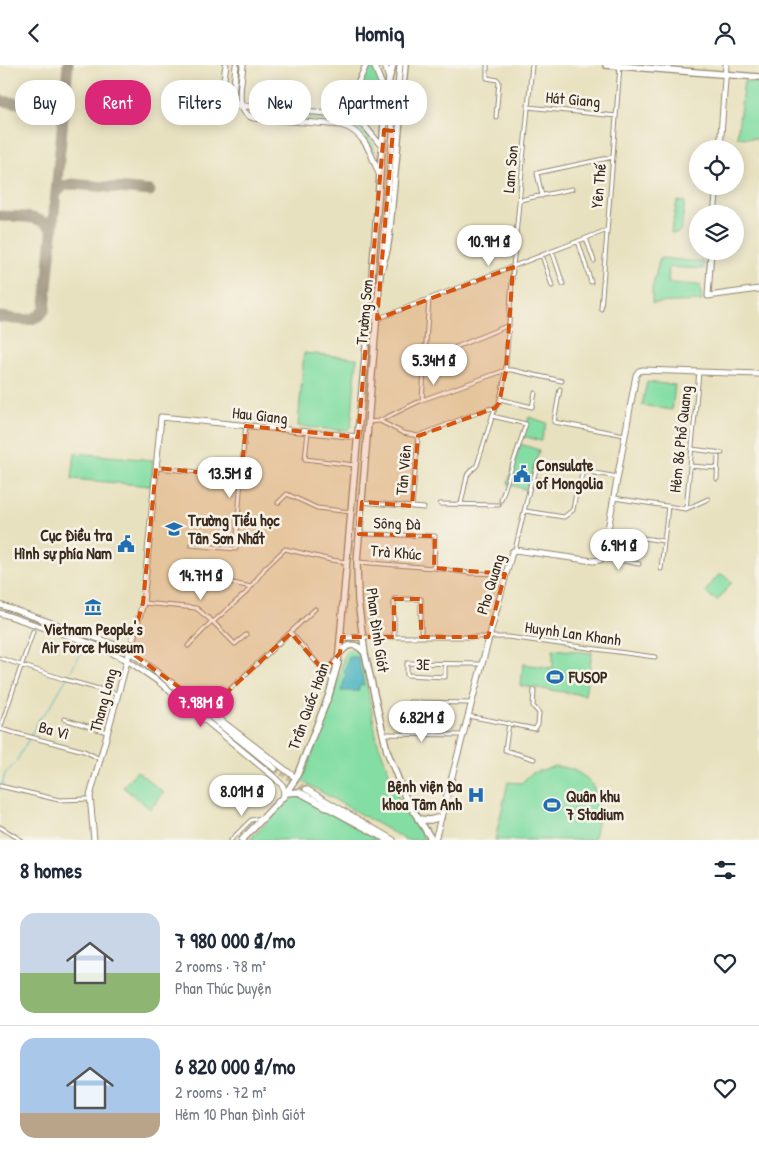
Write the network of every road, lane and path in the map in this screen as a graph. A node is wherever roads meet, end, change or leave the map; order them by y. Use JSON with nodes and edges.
{"nodes":[{"id":1,"x":226,"y":65,"type":"edge"},
{"id":2,"x":236,"y":65,"type":"edge"},
{"id":3,"x":243,"y":65,"type":"edge"},
{"id":4,"x":366,"y":65,"type":"edge"},
{"id":5,"x":374,"y":65,"type":"edge"},
{"id":6,"x":385,"y":65,"type":"edge"},
{"id":7,"x":393,"y":65,"type":"edge"},
{"id":8,"x":400,"y":65,"type":"edge"},
{"id":9,"x":404,"y":65,"type":"edge"},
{"id":10,"x":488,"y":65,"type":"edge"},
{"id":11,"x":532,"y":65,"type":"edge"},
{"id":12,"x":606,"y":65,"type":"edge"},
{"id":13,"x":726,"y":65,"type":"edge"},
{"id":14,"x":620,"y":66,"type":"edge"},
{"id":15,"x":725,"y":74,"type":"junction"},
{"id":16,"x":759,"y":77,"type":"edge"},
{"id":17,"x":389,"y":79,"type":"joint"},
{"id":18,"x":224,"y":80,"type":"edge"},
{"id":19,"x":234,"y":80,"type":"edge"},
{"id":20,"x":360,"y":80,"type":"edge"},
{"id":21,"x":403,"y":80,"type":"edge"},
{"id":22,"x":239,"y":106,"type":"junction"},
{"id":23,"x":528,"y":107,"type":"junction"},
{"id":24,"x":321,"y":114,"type":"edge"},
{"id":25,"x":616,"y":116,"type":"junction"},
{"id":26,"x":496,"y":117,"type":"dead end"},
{"id":27,"x":364,"y":125,"type":"edge"},
{"id":28,"x":384,"y":125,"type":"edge"},
{"id":29,"x":398,"y":125,"type":"edge"},
{"id":30,"x":384,"y":130,"type":"junction"},
{"id":31,"x":396,"y":132,"type":"junction"},
{"id":32,"x":721,"y":140,"type":"edge"},
{"id":33,"x":382,"y":148,"type":"junction"},
{"id":34,"x":613,"y":157,"type":"junction"},
{"id":35,"x":380,"y":177,"type":"junction"},
{"id":36,"x":572,"y":189,"type":"dead end"},
{"id":37,"x":542,"y":195,"type":"junction"},
{"id":38,"x":520,"y":200,"type":"junction"},
{"id":39,"x":607,"y":230,"type":"junction"},
{"id":40,"x":586,"y":238,"type":"junction"},
{"id":41,"x":578,"y":241,"type":"junction"},
{"id":42,"x":552,"y":251,"type":"junction"},
{"id":43,"x":542,"y":255,"type":"junction"},
{"id":44,"x":710,"y":260,"type":"edge"},
{"id":45,"x":594,"y":261,"type":"dead end"},
{"id":46,"x":513,"y":267,"type":"junction"},
{"id":47,"x":380,"y":274,"type":"junction"},
{"id":48,"x":591,"y":282,"type":"dead end"},
{"id":49,"x":563,"y":284,"type":"dead end"},
{"id":50,"x":552,"y":286,"type":"dead end"},
{"id":51,"x":759,"y":289,"type":"edge"},
{"id":52,"x":429,"y":299,"type":"junction"},
{"id":53,"x":601,"y":309,"type":"dead end"},
{"id":54,"x":377,"y":319,"type":"junction"},
{"id":55,"x":509,"y":325,"type":"junction"},
{"id":56,"x":425,"y":360,"type":"junction"},
{"id":57,"x":506,"y":370,"type":"junction"},
{"id":58,"x":699,"y":371,"type":"junction"},
{"id":59,"x":759,"y":374,"type":"edge"},
{"id":60,"x":562,"y":381,"type":"dead end"},
{"id":61,"x":560,"y":389,"type":"dead end"},
{"id":62,"x":535,"y":393,"type":"dead end"},
{"id":63,"x":500,"y":399,"type":"junction"},
{"id":64,"x":422,"y":400,"type":"junction"},
{"id":65,"x":494,"y":408,"type":"junction"},
{"id":66,"x":492,"y":416,"type":"junction"},
{"id":67,"x":160,"y":417,"type":"joint"},
{"id":68,"x":379,"y":421,"type":"junction"},
{"id":69,"x":367,"y":422,"type":"junction"},
{"id":70,"x":246,"y":426,"type":"junction"},
{"id":71,"x":308,"y":432,"type":"junction"},
{"id":72,"x":625,"y":435,"type":"junction"},
{"id":73,"x":418,"y":436,"type":"junction"},
{"id":74,"x":358,"y":437,"type":"junction"},
{"id":75,"x":692,"y":449,"type":"junction"},
{"id":76,"x":722,"y":453,"type":"dead end"},
{"id":77,"x":718,"y":457,"type":"dead end"},
{"id":78,"x":354,"y":465,"type":"junction"},
{"id":79,"x":690,"y":466,"type":"junction"},
{"id":80,"x":156,"y":468,"type":"junction"},
{"id":81,"x":717,"y":468,"type":"junction"},
{"id":82,"x":572,"y":469,"type":"dead end"},
{"id":83,"x":241,"y":476,"type":"junction"},
{"id":84,"x":618,"y":477,"type":"junction"},
{"id":85,"x":717,"y":479,"type":"dead end"},
{"id":86,"x":533,"y":480,"type":"junction"},
{"id":87,"x":577,"y":487,"type":"junction"},
{"id":88,"x":614,"y":498,"type":"junction"},
{"id":89,"x":708,"y":499,"type":"dead end"},
{"id":90,"x":501,"y":500,"type":"dead end"},
{"id":91,"x":362,"y":502,"type":"junction"},
{"id":92,"x":278,"y":503,"type":"dead end"},
{"id":93,"x":440,"y":504,"type":"dead end"},
{"id":94,"x":461,"y":504,"type":"junction"},
{"id":95,"x":499,"y":505,"type":"dead end"},
{"id":96,"x":412,"y":506,"type":"junction"},
{"id":97,"x":668,"y":506,"type":"junction"},
{"id":98,"x":424,"y":508,"type":"dead end"},
{"id":99,"x":686,"y":509,"type":"junction"},
{"id":100,"x":351,"y":511,"type":"junction"},
{"id":101,"x":525,"y":511,"type":"junction"},
{"id":102,"x":608,"y":533,"type":"junction"},
{"id":103,"x":359,"y":534,"type":"junction"},
{"id":104,"x":435,"y":536,"type":"joint"},
{"id":105,"x":664,"y":541,"type":"junction"},
{"id":106,"x":191,"y":545,"type":"dead end"},
{"id":107,"x":515,"y":550,"type":"junction"},
{"id":108,"x":603,"y":557,"type":"junction"},
{"id":109,"x":347,"y":562,"type":"junction"},
{"id":110,"x":357,"y":562,"type":"junction"},
{"id":111,"x":639,"y":564,"type":"dead end"},
{"id":112,"x":434,"y":568,"type":"junction"},
{"id":113,"x":172,"y":569,"type":"dead end"},
{"id":114,"x":661,"y":569,"type":"dead end"},
{"id":115,"x":505,"y":574,"type":"junction"},
{"id":116,"x":251,"y":587,"type":"junction"},
{"id":117,"x":142,"y":603,"type":"junction"},
{"id":118,"x":0,"y":605,"type":"edge"},
{"id":119,"x":315,"y":609,"type":"dead end"},
{"id":120,"x":0,"y":613,"type":"edge"},
{"id":121,"x":40,"y":618,"type":"junction"},
{"id":122,"x":212,"y":621,"type":"junction"},
{"id":123,"x":38,"y":625,"type":"junction"},
{"id":124,"x":33,"y":631,"type":"dead end"},
{"id":125,"x":291,"y":633,"type":"junction"},
{"id":126,"x":246,"y":635,"type":"dead end"},
{"id":127,"x":342,"y":637,"type":"junction"},
{"id":128,"x":362,"y":637,"type":"junction"},
{"id":129,"x":394,"y":637,"type":"junction"},
{"id":130,"x":421,"y":637,"type":"junction"},
{"id":131,"x":488,"y":637,"type":"junction"},
{"id":132,"x":188,"y":645,"type":"dead end"},
{"id":133,"x":129,"y":651,"type":"junction"},
{"id":134,"x":340,"y":653,"type":"junction"},
{"id":135,"x":365,"y":654,"type":"junction"},
{"id":136,"x":655,"y":657,"type":"dead end"},
{"id":137,"x":0,"y":658,"type":"edge"},
{"id":138,"x":127,"y":660,"type":"junction"},
{"id":139,"x":445,"y":664,"type":"junction"},
{"id":140,"x":481,"y":664,"type":"junction"},
{"id":141,"x":22,"y":665,"type":"junction"},
{"id":142,"x":324,"y":671,"type":"junction"},
{"id":143,"x":166,"y":679,"type":"junction"},
{"id":144,"x":334,"y":681,"type":"junction"},
{"id":145,"x":534,"y":690,"type":"dead end"},
{"id":146,"x":117,"y":694,"type":"junction"},
{"id":147,"x":410,"y":702,"type":"dead end"},
{"id":148,"x":471,"y":703,"type":"junction"},
{"id":149,"x":209,"y":709,"type":"junction"},
{"id":150,"x":467,"y":716,"type":"junction"},
{"id":151,"x":64,"y":719,"type":"dead end"},
{"id":152,"x":509,"y":723,"type":"junction"},
{"id":153,"x":0,"y":729,"type":"edge"},
{"id":154,"x":107,"y":732,"type":"junction"},
{"id":155,"x":382,"y":734,"type":"junction"},
{"id":156,"x":462,"y":735,"type":"junction"},
{"id":157,"x":100,"y":759,"type":"junction"},
{"id":158,"x":534,"y":759,"type":"dead end"},
{"id":159,"x":274,"y":769,"type":"tunnel mouth"},
{"id":160,"x":287,"y":771,"type":"junction"},
{"id":161,"x":296,"y":778,"type":"junction"},
{"id":162,"x":279,"y":781,"type":"junction"},
{"id":163,"x":0,"y":786,"type":"edge"},
{"id":164,"x":306,"y":789,"type":"tunnel mouth"},
{"id":165,"x":285,"y":794,"type":"junction"},
{"id":166,"x":89,"y":799,"type":"junction"},
{"id":167,"x":441,"y":817,"type":"junction"},
{"id":168,"x":265,"y":818,"type":"junction"},
{"id":169,"x":418,"y":819,"type":"junction"},
{"id":170,"x":0,"y":827,"type":"edge"},
{"id":171,"x":21,"y":840,"type":"edge"},
{"id":172,"x":94,"y":840,"type":"edge"},
{"id":173,"x":231,"y":840,"type":"edge"},
{"id":174,"x":242,"y":840,"type":"edge"},
{"id":175,"x":388,"y":840,"type":"edge"},
{"id":176,"x":393,"y":840,"type":"edge"},
{"id":177,"x":433,"y":840,"type":"edge"}],
"edges":[{"from":1,"to":18,"type":"street"},
{"from":2,"to":19,"type":"street"},
{"from":3,"to":22,"type":"street"},
{"from":4,"to":20,"type":"street"},
{"from":5,"to":31,"type":"street","bridge":true},
{"from":6,"to":17,"type":"street"},
{"from":7,"to":17,"type":"main road","name":"Trường Sơn"},
{"from":8,"to":31,"type":"street","bridge":true},
{"from":9,"to":21,"type":"main road","name":"Trường Sơn"},
{"from":10,"to":26,"type":"street"},
{"from":11,"to":23,"type":"street","name":"Lam Son"},
{"from":12,"to":14,"type":"main road"},
{"from":13,"to":15,"type":"street"},
{"from":14,"to":15,"type":"main road"},
{"from":14,"to":25,"type":"street","name":"Yên Thế"},
{"from":15,"to":16,"type":"main road"},
{"from":15,"to":32,"type":"street"},
{"from":22,"to":24,"type":"street"},
{"from":22,"to":35,"type":"street"},
{"from":23,"to":25,"type":"street","name":"Hát Giang"},
{"from":23,"to":38,"type":"street","name":"Lam Son"},
{"from":25,"to":34,"type":"street","name":"Yên Thế"},
{"from":27,"to":33,"type":"street"},
{"from":28,"to":30,"type":"main road","name":"Trường Sơn"},
{"from":29,"to":31,"type":"main road","name":"Trường Sơn"},
{"from":30,"to":31,"type":"main road"},
{"from":30,"to":33,"type":"main road","name":"Trường Sơn"},
{"from":31,"to":47,"type":"street"},
{"from":31,"to":47,"type":"main road","name":"Trường Sơn"},
{"from":33,"to":35,"type":"main road","name":"Trường Sơn"},
{"from":34,"to":37,"type":"street"},
{"from":34,"to":39,"type":"street","name":"Yên Thế"},
{"from":35,"to":74,"type":"main road","name":"Trường Sơn"},
{"from":36,"to":37,"type":"street"},
{"from":37,"to":38,"type":"street"},
{"from":38,"to":46,"type":"street","name":"Lam Son"},
{"from":39,"to":40,"type":"street"},
{"from":39,"to":53,"type":"street","name":"Yên Thế"},
{"from":40,"to":41,"type":"street"},
{"from":40,"to":45,"type":"street"},
{"from":41,"to":42,"type":"street"},
{"from":41,"to":48,"type":"street"},
{"from":42,"to":43,"type":"street"},
{"from":42,"to":49,"type":"street"},
{"from":43,"to":46,"type":"street"},
{"from":43,"to":50,"type":"street"},
{"from":44,"to":51,"type":"street"},
{"from":46,"to":52,"type":"street"},
{"from":46,"to":55,"type":"street","name":"Lam Son"},
{"from":47,"to":54,"type":"main road","name":"Trường Sơn"},
{"from":52,"to":54,"type":"street"},
{"from":52,"to":56,"type":"street"},
{"from":54,"to":69,"type":"main road","name":"Trường Sơn"},
{"from":55,"to":56,"type":"street"},
{"from":55,"to":57,"type":"street","name":"Lam Son"},
{"from":56,"to":64,"type":"street"},
{"from":57,"to":60,"type":"street"},
{"from":57,"to":63,"type":"street","name":"Lam Son"},
{"from":57,"to":64,"type":"street"},
{"from":58,"to":59,"type":"street"},
{"from":58,"to":72,"type":"street"},
{"from":58,"to":75,"type":"street","name":"Hẻm 86 Phổ Quang"},
{"from":61,"to":72,"type":"street"},
{"from":62,"to":63,"type":"street"},
{"from":63,"to":65,"type":"street","name":"Lam Son"},
{"from":64,"to":68,"type":"street"},
{"from":65,"to":66,"type":"street","name":"Lam Son"},
{"from":65,"to":73,"type":"street"},
{"from":66,"to":90,"type":"street"},
{"from":66,"to":94,"type":"street","name":"Lam Son"},
{"from":67,"to":70,"type":"street","name":"Hau Giang"},
{"from":67,"to":80,"type":"street","name":"Thang Long"},
{"from":68,"to":69,"type":"street"},
{"from":68,"to":73,"type":"street"},
{"from":69,"to":91,"type":"main road","name":"Trường Sơn"},
{"from":70,"to":71,"type":"street","name":"Hau Giang"},
{"from":70,"to":83,"type":"street"},
{"from":71,"to":74,"type":"street","name":"Hau Giang"},
{"from":71,"to":78,"type":"street"},
{"from":72,"to":84,"type":"street"},
{"from":73,"to":96,"type":"street","name":"Tản Viên"},
{"from":74,"to":78,"type":"main road","name":"Trường Sơn"},
{"from":75,"to":76,"type":"street"},
{"from":75,"to":79,"type":"street","name":"Hẻm 86 Phổ Quang"},
{"from":77,"to":81,"type":"street"},
{"from":78,"to":100,"type":"main road","name":"Trường Sơn"},
{"from":79,"to":81,"type":"street"},
{"from":79,"to":99,"type":"street","name":"Hẻm 86 Phổ Quang"},
{"from":80,"to":83,"type":"street"},
{"from":80,"to":117,"type":"street","name":"Thang Long"},
{"from":81,"to":85,"type":"street"},
{"from":82,"to":86,"type":"street"},
{"from":83,"to":106,"type":"street"},
{"from":84,"to":87,"type":"street"},
{"from":84,"to":88,"type":"street"},
{"from":86,"to":87,"type":"street"},
{"from":86,"to":101,"type":"street"},
{"from":87,"to":101,"type":"street"},
{"from":88,"to":97,"type":"street"},
{"from":88,"to":102,"type":"street"},
{"from":89,"to":99,"type":"street"},
{"from":91,"to":96,"type":"street"},
{"from":91,"to":103,"type":"main road","name":"Trường Sơn"},
{"from":92,"to":100,"type":"street"},
{"from":93,"to":94,"type":"street"},
{"from":94,"to":95,"type":"street"},
{"from":96,"to":98,"type":"street"},
{"from":97,"to":99,"type":"street"},
{"from":97,"to":105,"type":"street"},
{"from":100,"to":109,"type":"main road","name":"Trường Sơn"},
{"from":101,"to":107,"type":"street"},
{"from":102,"to":105,"type":"street"},
{"from":102,"to":108,"type":"street"},
{"from":103,"to":104,"type":"street","name":"Sông Đà"},
{"from":103,"to":110,"type":"main road","name":"Trường Sơn"},
{"from":104,"to":112,"type":"street","name":"Trà Khúc"},
{"from":105,"to":114,"type":"street"},
{"from":107,"to":108,"type":"street","name":"Pho Quang"},
{"from":107,"to":115,"type":"street","name":"Pho Quang"},
{"from":108,"to":111,"type":"street"},
{"from":109,"to":116,"type":"street"},
{"from":109,"to":127,"type":"main road","name":"Trần Quốc Hoàn"},
{"from":110,"to":112,"type":"street","name":"Trà Khúc"},
{"from":110,"to":128,"type":"main road","name":"Phan Đình Giót"},
{"from":112,"to":115,"type":"street","name":"Trà Khúc"},
{"from":113,"to":116,"type":"street"},
{"from":115,"to":131,"type":"street","name":"Pho Quang"},
{"from":116,"to":122,"type":"street"},
{"from":117,"to":122,"type":"street"},
{"from":117,"to":133,"type":"street","name":"Thang Long"},
{"from":118,"to":121,"type":"street"},
{"from":119,"to":125,"type":"street"},
{"from":120,"to":123,"type":"street"},
{"from":121,"to":123,"type":"street"},
{"from":121,"to":133,"type":"street"},
{"from":122,"to":126,"type":"street"},
{"from":122,"to":132,"type":"street"},
{"from":123,"to":138,"type":"street"},
{"from":124,"to":141,"type":"street"},
{"from":125,"to":142,"type":"street"},
{"from":125,"to":149,"type":"street"},
{"from":127,"to":128,"type":"main road"},
{"from":127,"to":134,"type":"main road","name":"Trần Quốc Hoàn"},
{"from":128,"to":129,"type":"street","name":"Huynh Lan Khanh"},
{"from":128,"to":135,"type":"main road","name":"Phan Đình Giót"},
{"from":129,"to":130,"type":"street","name":"Huynh Lan Khanh"},
{"from":129,"to":130,"type":"street"},
{"from":130,"to":131,"type":"street","name":"Huynh Lan Khanh"},
{"from":131,"to":136,"type":"street","name":"Huynh Lan Khanh"},
{"from":131,"to":140,"type":"street","name":"Pho Quang"},
{"from":133,"to":138,"type":"street","name":"Thang Long"},
{"from":133,"to":143,"type":"street"},
{"from":134,"to":135,"type":"main road"},
{"from":134,"to":142,"type":"street"},
{"from":134,"to":144,"type":"main road","name":"Trần Quốc Hoàn"},
{"from":135,"to":155,"type":"main road","name":"Phan Đình Giót"},
{"from":137,"to":141,"type":"street"},
{"from":138,"to":146,"type":"street","name":"Thang Long"},
{"from":138,"to":162,"type":"street"},
{"from":139,"to":139,"type":"street","name":"3E"},
{"from":139,"to":140,"type":"street","name":"3E"},
{"from":140,"to":148,"type":"street","name":"Pho Quang"},
{"from":141,"to":146,"type":"street"},
{"from":141,"to":153,"type":"street"},
{"from":142,"to":144,"type":"street"},
{"from":143,"to":149,"type":"street"},
{"from":143,"to":159,"type":"street"},
{"from":144,"to":161,"type":"main road","name":"Trần Quốc Hoàn"},
{"from":145,"to":152,"type":"street"},
{"from":146,"to":154,"type":"street","name":"Thang Long"},
{"from":147,"to":148,"type":"street"},
{"from":148,"to":150,"type":"street","name":"Pho Quang"},
{"from":149,"to":160,"type":"street"},
{"from":150,"to":152,"type":"street"},
{"from":150,"to":156,"type":"street","name":"Pho Quang"},
{"from":151,"to":154,"type":"street"},
{"from":152,"to":158,"type":"street"},
{"from":153,"to":157,"type":"street","name":"Ba Vì"},
{"from":154,"to":157,"type":"street","name":"Thang Long"},
{"from":155,"to":156,"type":"street"},
{"from":155,"to":169,"type":"main road","name":"Phan Đình Giót"},
{"from":156,"to":167,"type":"street","name":"Pho Quang"},
{"from":157,"to":166,"type":"street","name":"Thang Long"},
{"from":160,"to":161,"type":"street"},
{"from":160,"to":162,"type":"street"},
{"from":161,"to":165,"type":"main road","name":"Trần Quốc Hoàn"},
{"from":162,"to":165,"type":"street"},
{"from":163,"to":166,"type":"street"},
{"from":164,"to":176,"type":"street"},
{"from":165,"to":168,"type":"main road","name":"Trần Quốc Hoàn"},
{"from":165,"to":175,"type":"main road"},
{"from":166,"to":172,"type":"street","name":"Thang Long"},
{"from":167,"to":169,"type":"main road"},
{"from":167,"to":177,"type":"street","name":"Pho Quang"},
{"from":168,"to":173,"type":"street","name":"Trần Quốc Hoàn"},
{"from":168,"to":174,"type":"main road","name":"Trần Quốc Hoàn"},
{"from":169,"to":177,"type":"main road","name":"Phan Đình Giót"},
{"from":170,"to":171,"type":"street"}]}
